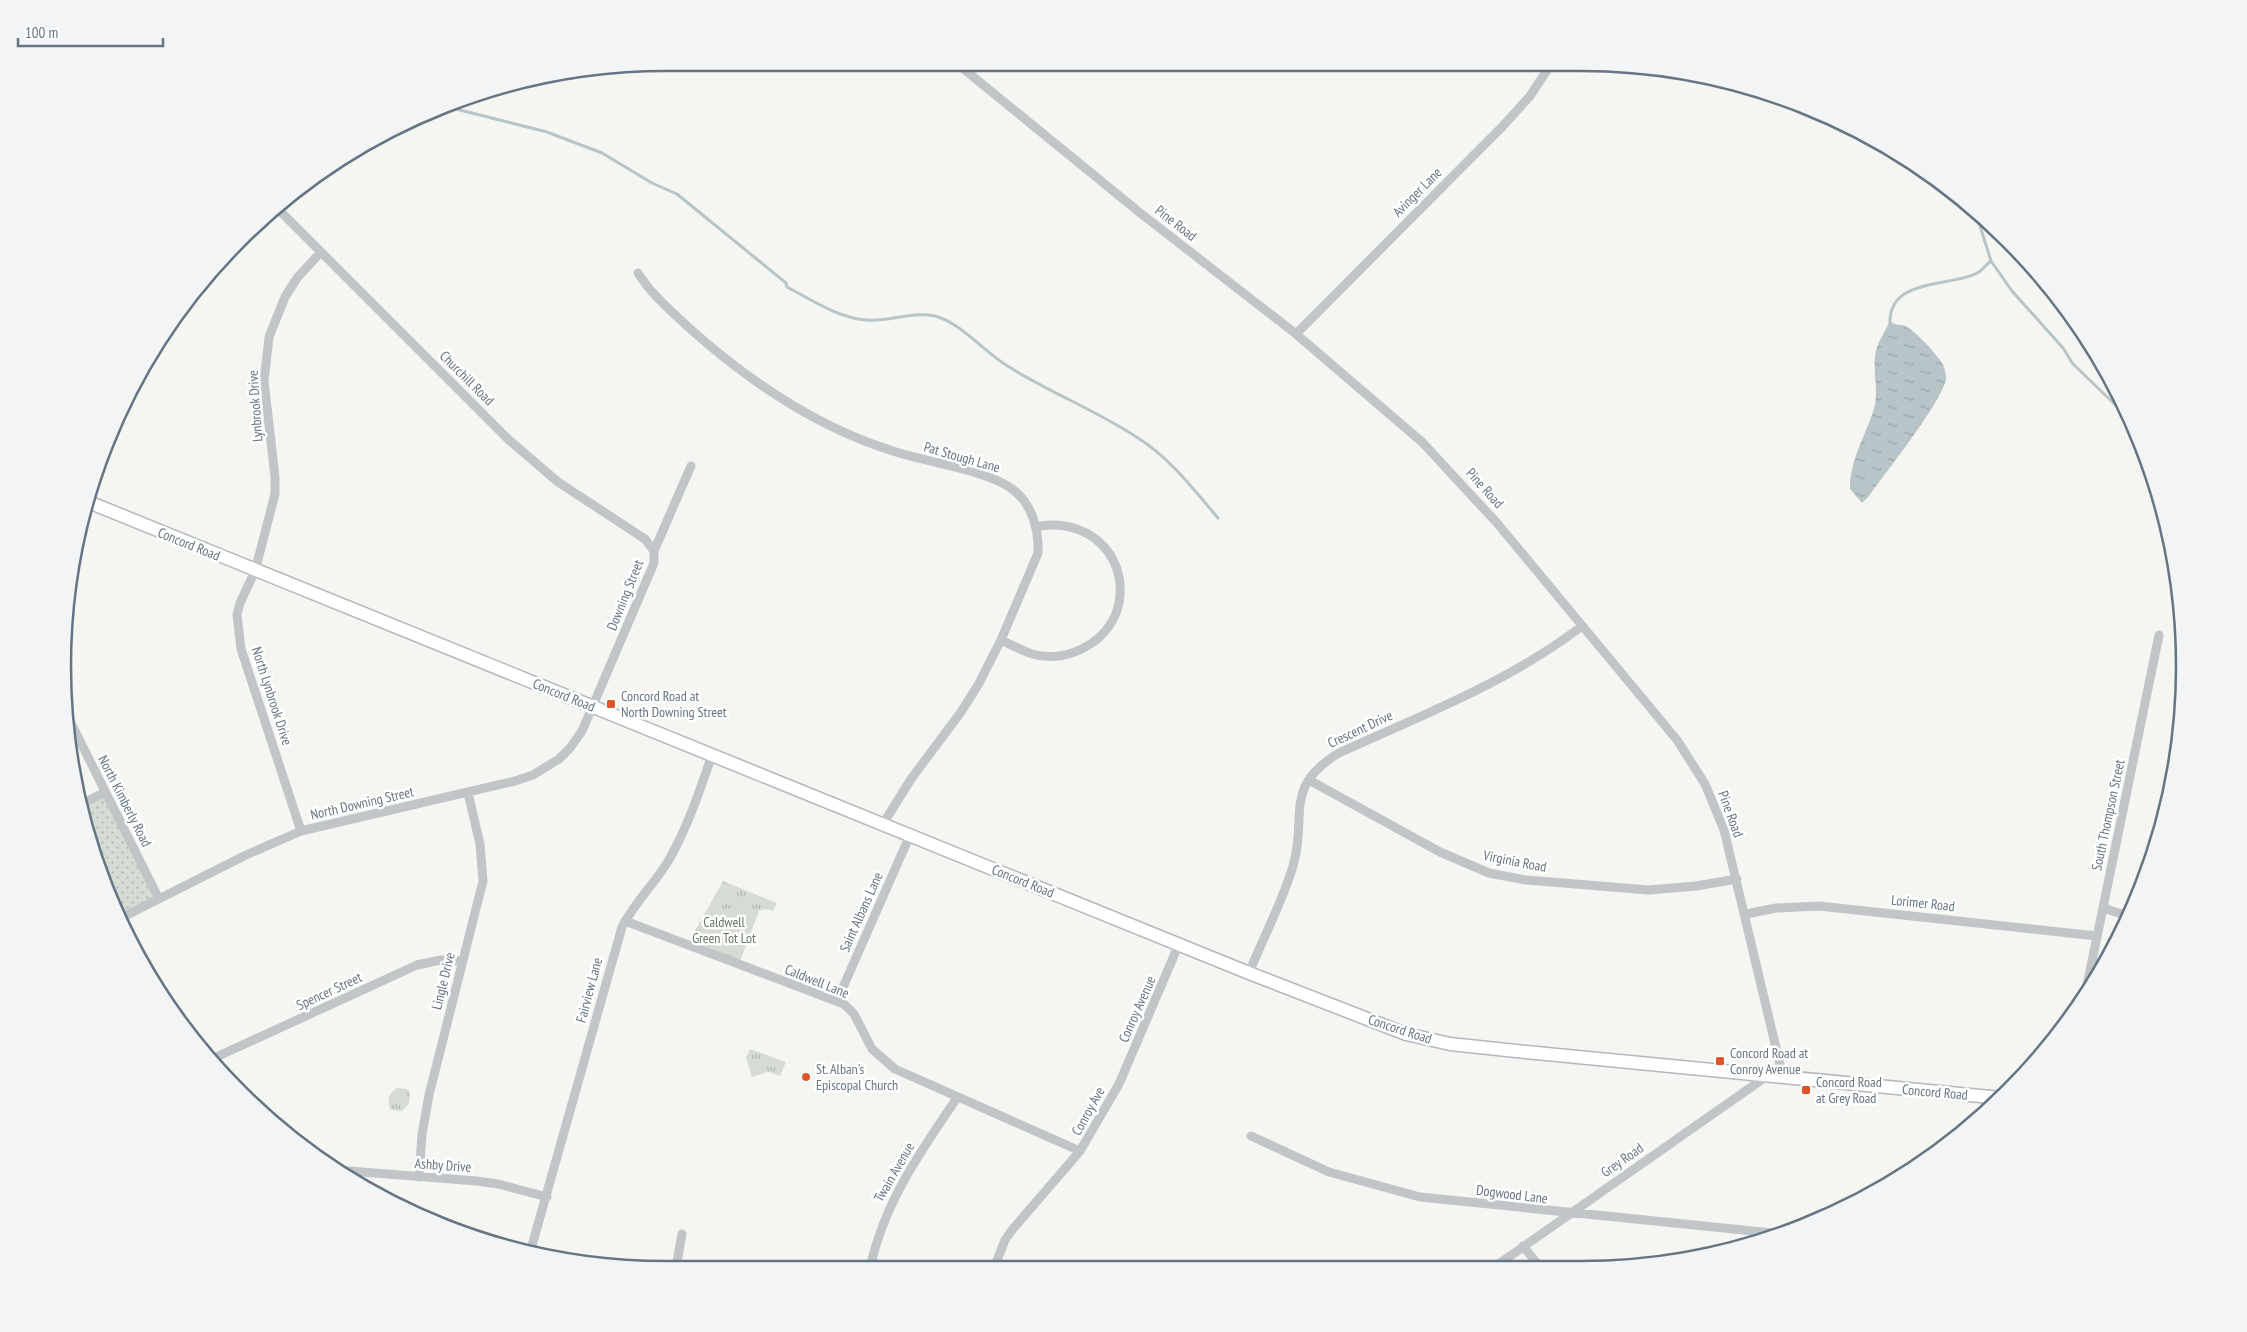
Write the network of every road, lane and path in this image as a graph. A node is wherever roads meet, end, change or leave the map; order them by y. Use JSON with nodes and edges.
{"nodes":[{"id":1,"x":966,"y":71,"type":"edge"},
{"id":2,"x":1546,"y":71,"type":"edge"},
{"id":3,"x":281,"y":213,"type":"edge"},
{"id":4,"x":321,"y":252,"type":"junction"},
{"id":5,"x":638,"y":273,"type":"dead end"},
{"id":6,"x":1296,"y":334,"type":"junction"},
{"id":7,"x":691,"y":466,"type":"dead end"},
{"id":8,"x":94,"y":504,"type":"edge"},
{"id":9,"x":1036,"y":527,"type":"junction"},
{"id":10,"x":654,"y":551,"type":"junction"},
{"id":11,"x":255,"y":571,"type":"junction"},
{"id":12,"x":1582,"y":626,"type":"junction"},
{"id":13,"x":2159,"y":635,"type":"dead end"},
{"id":14,"x":1001,"y":640,"type":"junction"},
{"id":15,"x":593,"y":707,"type":"junction"},
{"id":16,"x":75,"y":731,"type":"edge"},
{"id":17,"x":712,"y":755,"type":"junction"},
{"id":18,"x":1309,"y":780,"type":"junction"},
{"id":19,"x":105,"y":792,"type":"junction"},
{"id":20,"x":468,"y":793,"type":"junction"},
{"id":21,"x":88,"y":801,"type":"edge"},
{"id":22,"x":883,"y":824,"type":"junction"},
{"id":23,"x":301,"y":831,"type":"junction"},
{"id":24,"x":910,"y":835,"type":"junction"},
{"id":25,"x":1737,"y":879,"type":"junction"},
{"id":26,"x":159,"y":899,"type":"junction"},
{"id":27,"x":2103,"y":908,"type":"junction"},
{"id":28,"x":1746,"y":914,"type":"junction"},
{"id":29,"x":2121,"y":914,"type":"edge"},
{"id":30,"x":127,"y":915,"type":"edge"},
{"id":31,"x":625,"y":920,"type":"junction"},
{"id":32,"x":2097,"y":936,"type":"junction"},
{"id":33,"x":1179,"y":944,"type":"junction"},
{"id":34,"x":462,"y":961,"type":"junction"},
{"id":35,"x":1249,"y":973,"type":"junction"},
{"id":36,"x":2089,"y":974,"type":"edge"},
{"id":37,"x":837,"y":1001,"type":"junction"},
{"id":38,"x":218,"y":1056,"type":"edge"},
{"id":39,"x":1767,"y":1076,"type":"junction"},
{"id":40,"x":1783,"y":1077,"type":"junction"},
{"id":41,"x":1119,"y":1084,"type":"joint"},
{"id":42,"x":1991,"y":1097,"type":"edge"},
{"id":43,"x":957,"y":1098,"type":"junction"},
{"id":44,"x":1250,"y":1136,"type":"dead end"},
{"id":45,"x":1080,"y":1152,"type":"junction"},
{"id":46,"x":353,"y":1171,"type":"edge"},
{"id":47,"x":419,"y":1177,"type":"junction"},
{"id":48,"x":547,"y":1197,"type":"junction"},
{"id":49,"x":1569,"y":1214,"type":"junction"},
{"id":50,"x":1762,"y":1232,"type":"edge"},
{"id":51,"x":682,"y":1234,"type":"dead end"},
{"id":52,"x":532,"y":1245,"type":"edge"},
{"id":53,"x":1523,"y":1246,"type":"junction"},
{"id":54,"x":677,"y":1261,"type":"edge"},
{"id":55,"x":872,"y":1261,"type":"edge"},
{"id":56,"x":997,"y":1261,"type":"edge"},
{"id":57,"x":1503,"y":1261,"type":"edge"},
{"id":58,"x":1535,"y":1261,"type":"edge"}],
"edges":[{"from":1,"to":6,"type":"street","name":"Pine Road"},
{"from":2,"to":6,"type":"street","name":"Avinger Lane"},
{"from":3,"to":4,"type":"street","name":"Churchill Road"},
{"from":4,"to":10,"type":"street","name":"Churchill Road"},
{"from":4,"to":11,"type":"street","name":"Lynbrook Drive"},
{"from":5,"to":9,"type":"street","name":"Pat Stough Lane"},
{"from":6,"to":12,"type":"street","name":"Pine Road"},
{"from":7,"to":10,"type":"street","name":"Downing Street"},
{"from":8,"to":11,"type":"main road","name":"Concord Road"},
{"from":9,"to":14,"type":"street","name":"Pat Stough Lane"},
{"from":9,"to":14,"type":"street"},
{"from":10,"to":15,"type":"street","name":"Downing Street"},
{"from":11,"to":15,"type":"main road","name":"Concord Road"},
{"from":11,"to":23,"type":"street","name":"North Lynbrook Drive"},
{"from":12,"to":18,"type":"street","name":"Crescent Drive"},
{"from":12,"to":25,"type":"street","name":"Pine Road"},
{"from":13,"to":27,"type":"street","name":"South Thompson Street"},
{"from":14,"to":22,"type":"street","name":"Pat Stough Lane"},
{"from":15,"to":17,"type":"main road","name":"Concord Road"},
{"from":15,"to":20,"type":"street","name":"North Downing Street"},
{"from":16,"to":19,"type":"street","name":"North Kimberly Road"},
{"from":17,"to":22,"type":"main road","name":"Concord Road"},
{"from":17,"to":31,"type":"street","name":"Fairview Lane"},
{"from":18,"to":25,"type":"street","name":"Virginia Road"},
{"from":18,"to":35,"type":"street","name":"Crescent Drive"},
{"from":19,"to":21,"type":"street"},
{"from":19,"to":26,"type":"street","name":"North Kimberly Road"},
{"from":20,"to":23,"type":"street","name":"North Downing Street"},
{"from":20,"to":34,"type":"street","name":"Lingle Drive"},
{"from":22,"to":24,"type":"main road","name":"Concord Road"},
{"from":23,"to":26,"type":"street","name":"North Downing Street"},
{"from":24,"to":33,"type":"main road","name":"Concord Road"},
{"from":24,"to":37,"type":"street","name":"Saint Albans Lane"},
{"from":25,"to":28,"type":"street","name":"Pine Road"},
{"from":26,"to":30,"type":"street","name":"North Downing Street"},
{"from":27,"to":29,"type":"street"},
{"from":27,"to":32,"type":"street","name":"South Thompson Street"},
{"from":28,"to":32,"type":"street","name":"Lorimer Road"},
{"from":28,"to":40,"type":"street","name":"Pine Road"},
{"from":31,"to":37,"type":"street","name":"Caldwell Lane"},
{"from":31,"to":48,"type":"street","name":"Fairview Lane"},
{"from":32,"to":36,"type":"street","name":"South Thompson Street"},
{"from":33,"to":35,"type":"main road","name":"Concord Road"},
{"from":33,"to":41,"type":"street","name":"Conroy Avenue"},
{"from":34,"to":38,"type":"street","name":"Spencer Street"},
{"from":34,"to":47,"type":"street","name":"Lingle Drive"},
{"from":35,"to":39,"type":"main road","name":"Concord Road"},
{"from":37,"to":43,"type":"street","name":"Caldwell Lane"},
{"from":39,"to":40,"type":"main road","name":"Concord Road"},
{"from":39,"to":49,"type":"street","name":"Grey Road"},
{"from":40,"to":42,"type":"main road","name":"Concord Road"},
{"from":41,"to":45,"type":"street","name":"Conroy Ave"},
{"from":43,"to":45,"type":"street","name":"Caldwell Lane"},
{"from":43,"to":55,"type":"street","name":"Twain Avenue"},
{"from":44,"to":49,"type":"street","name":"Dogwood Lane"},
{"from":45,"to":56,"type":"street"},
{"from":46,"to":47,"type":"street","name":"Ashby Drive"},
{"from":47,"to":48,"type":"street","name":"Ashby Drive"},
{"from":48,"to":52,"type":"street","name":"Fairview Lane"},
{"from":49,"to":50,"type":"street","name":"Dogwood Lane"},
{"from":49,"to":53,"type":"street","name":"Grey Road"},
{"from":51,"to":54,"type":"street"},
{"from":53,"to":57,"type":"street","name":"Grey Road"},
{"from":53,"to":58,"type":"street"}]}
